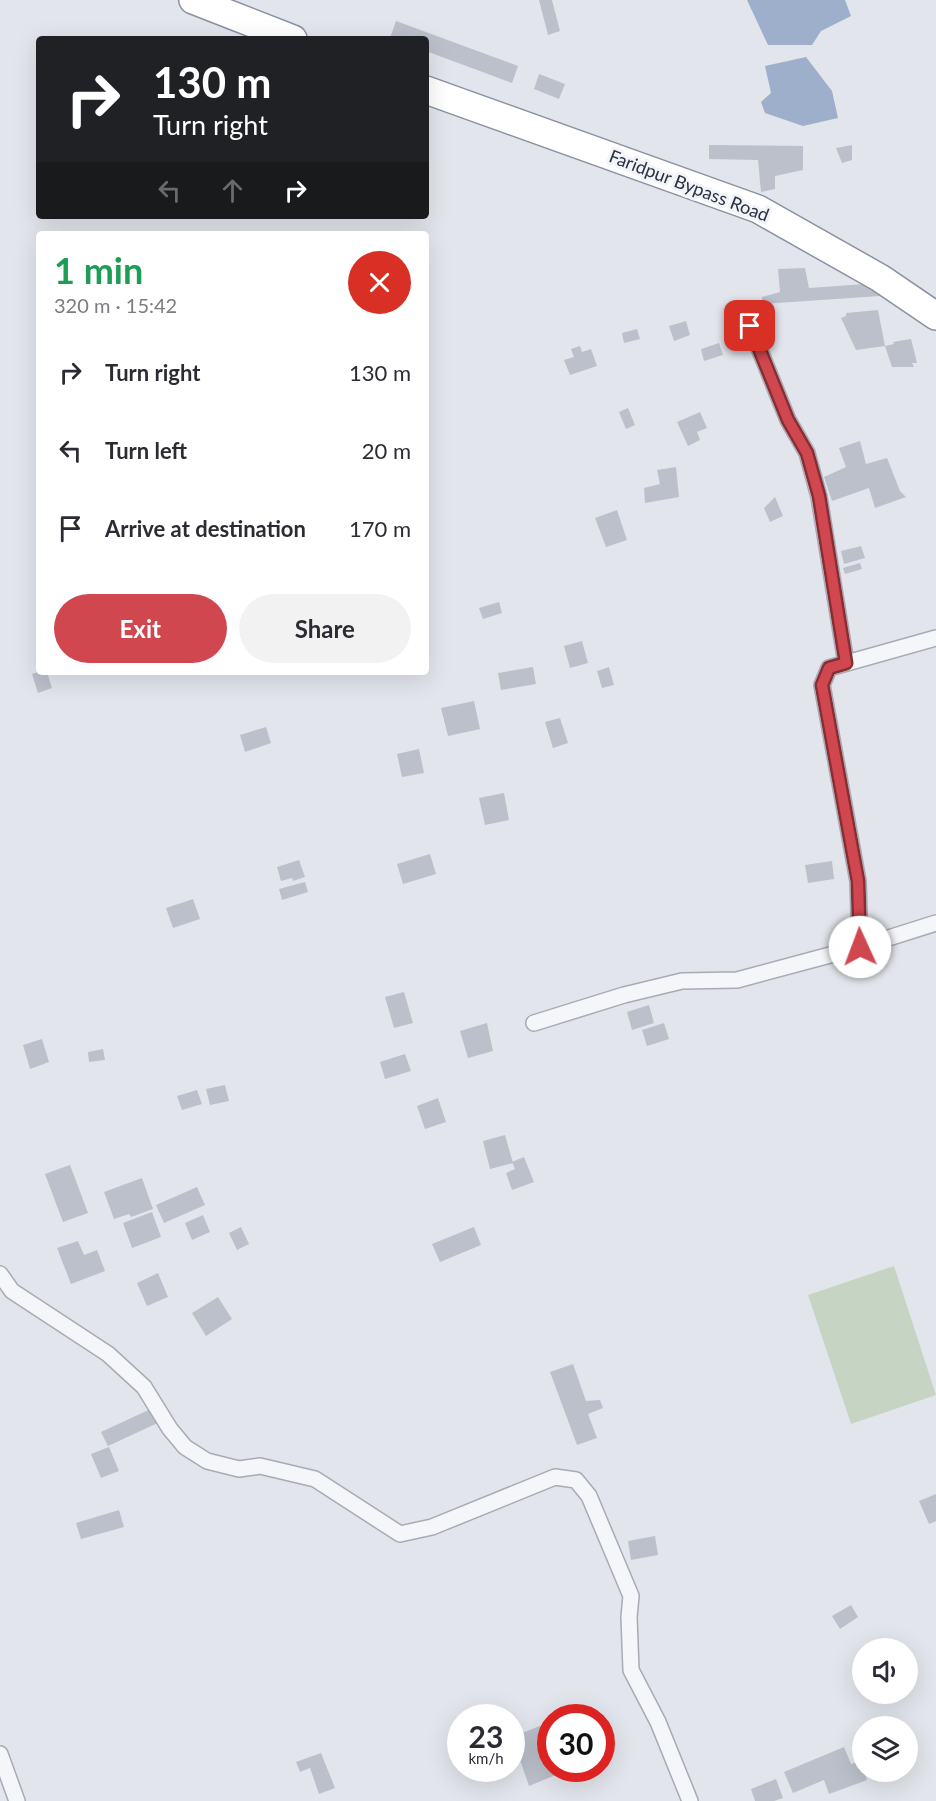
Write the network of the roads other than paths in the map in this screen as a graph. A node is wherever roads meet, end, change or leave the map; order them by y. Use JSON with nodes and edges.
{"nodes":[{"id":1,"x":193,"y":0,"type":"edge"},
{"id":2,"x":285,"y":36,"type":"edge"},
{"id":3,"x":429,"y":91,"type":"edge"},
{"id":4,"x":936,"y":316,"type":"edge"},
{"id":5,"x":750,"y":326,"type":"dead end"},
{"id":6,"x":936,"y":638,"type":"edge"},
{"id":7,"x":846,"y":663,"type":"junction"},
{"id":8,"x":936,"y":923,"type":"edge"},
{"id":9,"x":860,"y":947,"type":"junction"},
{"id":10,"x":534,"y":1023,"type":"dead end"},
{"id":11,"x":0,"y":1274,"type":"edge"},
{"id":12,"x":0,"y":1754,"type":"edge"},
{"id":13,"x":17,"y":1801,"type":"edge"},
{"id":14,"x":690,"y":1801,"type":"edge"}],
"edges":[{"from":1,"to":2,"type":"highway"},
{"from":3,"to":4,"type":"highway","name":"Faridpur Bypass Road"},
{"from":5,"to":7,"type":"street"},
{"from":6,"to":7,"type":"street"},
{"from":7,"to":9,"type":"street"},
{"from":8,"to":9,"type":"street"},
{"from":9,"to":10,"type":"street"},
{"from":11,"to":14,"type":"street"},
{"from":12,"to":13,"type":"street"}]}
